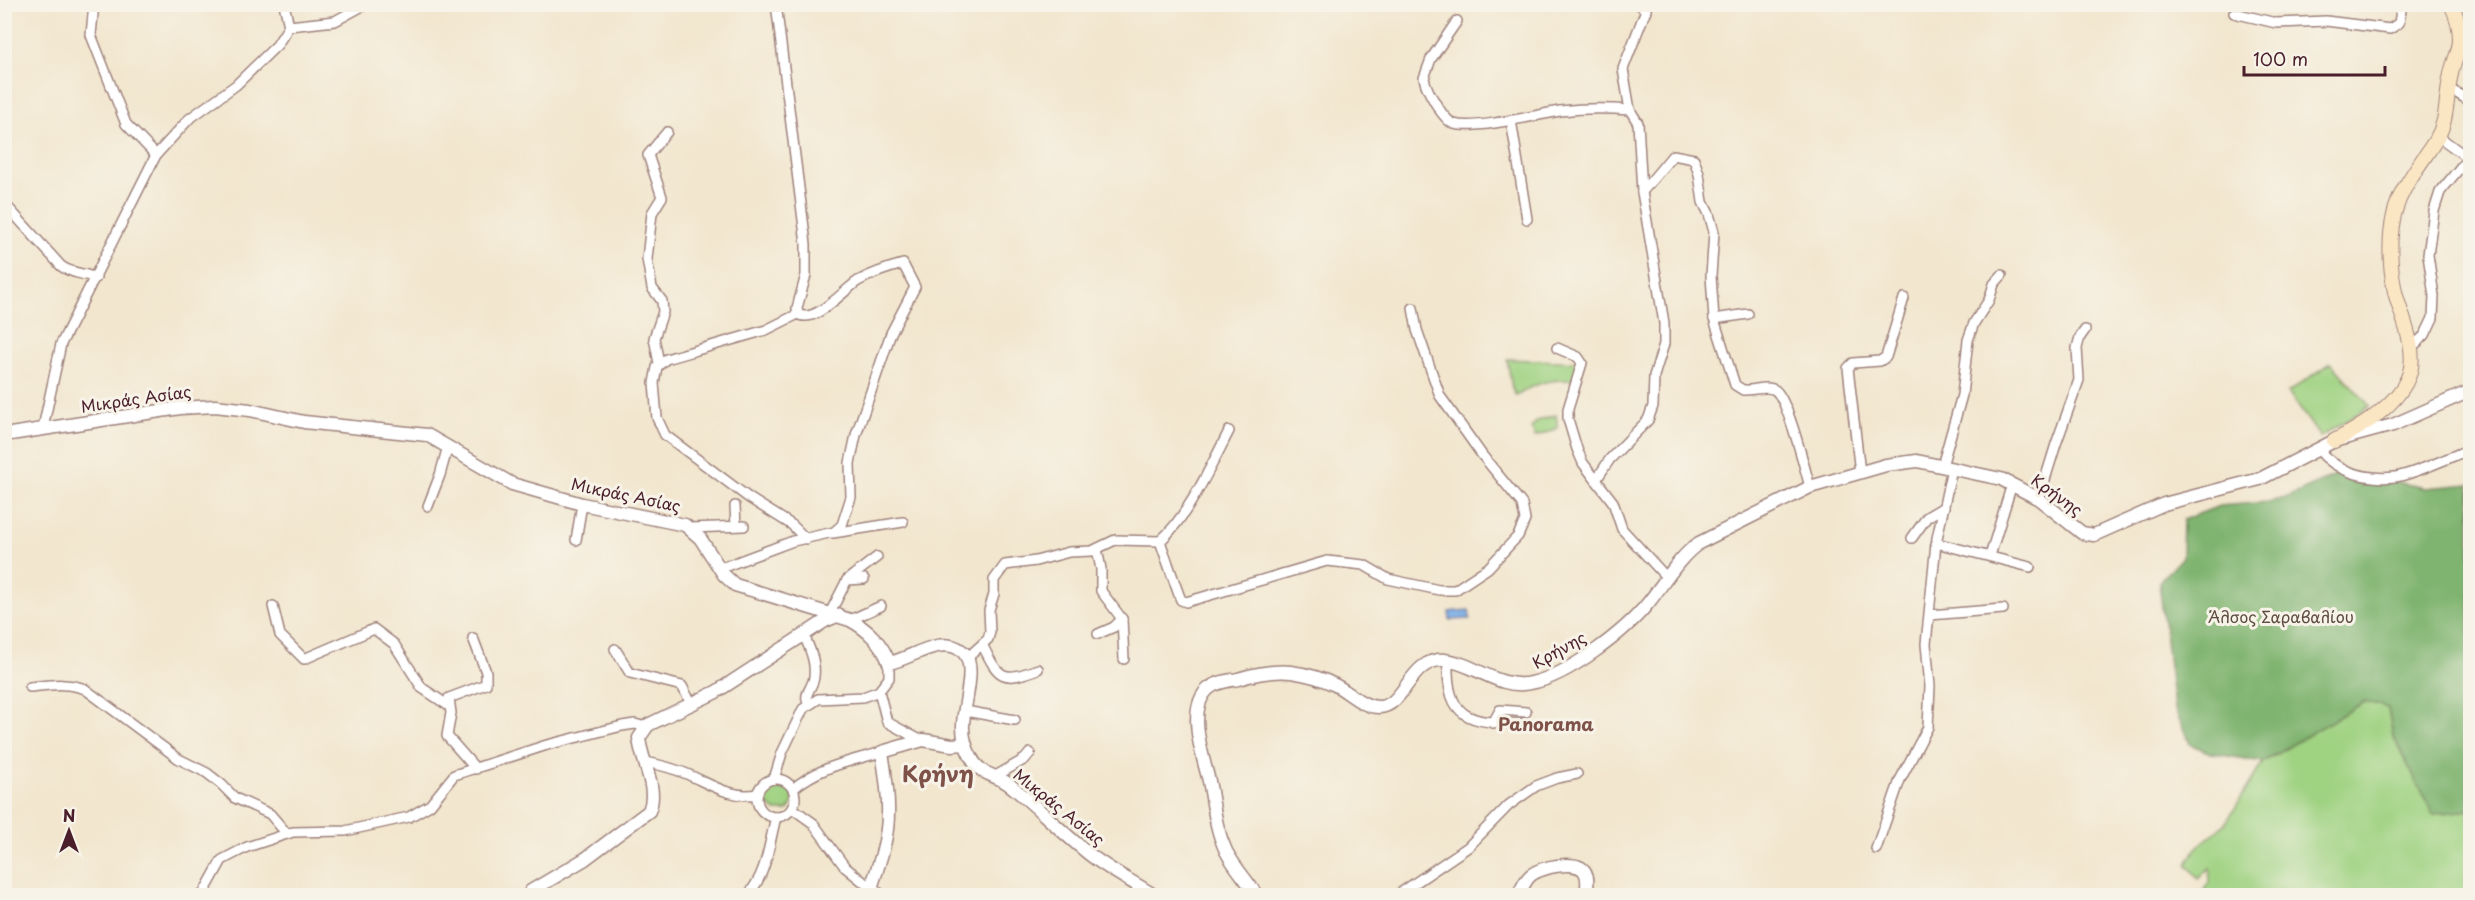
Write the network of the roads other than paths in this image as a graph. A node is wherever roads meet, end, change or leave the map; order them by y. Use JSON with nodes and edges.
{"nodes":[{"id":1,"x":94,"y":4,"type":"edge"},
{"id":2,"x":284,"y":4,"type":"edge"},
{"id":3,"x":366,"y":4,"type":"edge"},
{"id":4,"x":776,"y":4,"type":"edge"},
{"id":5,"x":1639,"y":4,"type":"edge"},
{"id":6,"x":2402,"y":4,"type":"edge"},
{"id":7,"x":2451,"y":4,"type":"edge"},
{"id":8,"x":2234,"y":13,"type":"dead end"},
{"id":9,"x":1457,"y":21,"type":"dead end"},
{"id":10,"x":289,"y":26,"type":"junction"},
{"id":11,"x":2465,"y":32,"type":"edge"},
{"id":12,"x":2448,"y":88,"type":"junction"},
{"id":13,"x":2470,"y":101,"type":"edge"},
{"id":14,"x":1630,"y":110,"type":"junction"},
{"id":15,"x":1511,"y":120,"type":"junction"},
{"id":16,"x":667,"y":132,"type":"dead end"},
{"id":17,"x":2438,"y":136,"type":"junction"},
{"id":18,"x":156,"y":156,"type":"junction"},
{"id":19,"x":1642,"y":192,"type":"junction"},
{"id":20,"x":4,"y":203,"type":"edge"},
{"id":21,"x":1527,"y":219,"type":"dead end"},
{"id":22,"x":2002,"y":274,"type":"dead end"},
{"id":23,"x":96,"y":278,"type":"junction"},
{"id":24,"x":1904,"y":298,"type":"dead end"},
{"id":25,"x":1413,"y":308,"type":"dead end"},
{"id":26,"x":798,"y":314,"type":"junction"},
{"id":27,"x":1748,"y":314,"type":"dead end"},
{"id":28,"x":1714,"y":319,"type":"junction"},
{"id":29,"x":2085,"y":330,"type":"dead end"},
{"id":30,"x":1557,"y":348,"type":"dead end"},
{"id":31,"x":2410,"y":349,"type":"junction"},
{"id":32,"x":659,"y":363,"type":"junction"},
{"id":33,"x":2470,"y":391,"type":"edge"},
{"id":34,"x":43,"y":428,"type":"junction"},
{"id":35,"x":1229,"y":431,"type":"dead end"},
{"id":36,"x":4,"y":435,"type":"edge"},
{"id":37,"x":2334,"y":441,"type":"junction"},
{"id":38,"x":448,"y":446,"type":"junction"},
{"id":39,"x":2318,"y":449,"type":"junction"},
{"id":40,"x":2470,"y":449,"type":"edge"},
{"id":41,"x":1947,"y":467,"type":"junction"},
{"id":42,"x":1860,"y":473,"type":"junction"},
{"id":43,"x":1596,"y":480,"type":"junction"},
{"id":44,"x":2012,"y":484,"type":"junction"},
{"id":45,"x":1810,"y":487,"type":"junction"},
{"id":46,"x":2039,"y":499,"type":"junction"},
{"id":47,"x":582,"y":504,"type":"junction"},
{"id":48,"x":428,"y":506,"type":"dead end"},
{"id":49,"x":735,"y":506,"type":"dead end"},
{"id":50,"x":1944,"y":507,"type":"junction"},
{"id":51,"x":903,"y":522,"type":"dead end"},
{"id":52,"x":690,"y":528,"type":"junction"},
{"id":53,"x":828,"y":533,"type":"junction"},
{"id":54,"x":1912,"y":538,"type":"dead end"},
{"id":55,"x":806,"y":539,"type":"junction"},
{"id":56,"x":576,"y":540,"type":"dead end"},
{"id":57,"x":1160,"y":541,"type":"junction"},
{"id":58,"x":1936,"y":543,"type":"junction"},
{"id":59,"x":1097,"y":549,"type":"junction"},
{"id":60,"x":1990,"y":556,"type":"junction"},
{"id":61,"x":877,"y":557,"type":"dead end"},
{"id":62,"x":2030,"y":567,"type":"dead end"},
{"id":63,"x":721,"y":568,"type":"junction"},
{"id":64,"x":1667,"y":578,"type":"junction"},
{"id":65,"x":864,"y":579,"type":"dead end"},
{"id":66,"x":847,"y":580,"type":"junction"},
{"id":67,"x":273,"y":606,"type":"dead end"},
{"id":68,"x":881,"y":606,"type":"dead end"},
{"id":69,"x":2003,"y":609,"type":"dead end"},
{"id":70,"x":1930,"y":615,"type":"junction"},
{"id":71,"x":840,"y":616,"type":"junction"},
{"id":72,"x":1122,"y":619,"type":"junction"},
{"id":73,"x":1098,"y":634,"type":"dead end"},
{"id":74,"x":804,"y":635,"type":"junction"},
{"id":75,"x":473,"y":638,"type":"dead end"},
{"id":76,"x":983,"y":646,"type":"junction"},
{"id":77,"x":615,"y":649,"type":"dead end"},
{"id":78,"x":968,"y":658,"type":"junction"},
{"id":79,"x":1124,"y":659,"type":"dead end"},
{"id":80,"x":1448,"y":660,"type":"junction"},
{"id":81,"x":889,"y":663,"type":"junction"},
{"id":82,"x":1038,"y":669,"type":"dead end"},
{"id":83,"x":30,"y":687,"type":"dead end"},
{"id":84,"x":879,"y":691,"type":"junction"},
{"id":85,"x":809,"y":704,"type":"junction"},
{"id":86,"x":692,"y":705,"type":"junction"},
{"id":87,"x":449,"y":706,"type":"junction"},
{"id":88,"x":965,"y":711,"type":"junction"},
{"id":89,"x":1526,"y":712,"type":"dead end"},
{"id":90,"x":1015,"y":720,"type":"dead end"},
{"id":91,"x":1493,"y":723,"type":"junction"},
{"id":92,"x":1526,"y":724,"type":"dead end"},
{"id":93,"x":646,"y":726,"type":"junction"},
{"id":94,"x":920,"y":740,"type":"junction"},
{"id":95,"x":966,"y":744,"type":"junction"},
{"id":96,"x":882,"y":752,"type":"junction"},
{"id":97,"x":1030,"y":753,"type":"dead end"},
{"id":98,"x":646,"y":762,"type":"junction"},
{"id":99,"x":476,"y":769,"type":"junction"},
{"id":100,"x":1576,"y":774,"type":"dead end"},
{"id":101,"x":994,"y":777,"type":"junction"},
{"id":102,"x":774,"y":779,"type":"junction"},
{"id":103,"x":793,"y":789,"type":"junction"},
{"id":104,"x":757,"y":794,"type":"junction"},
{"id":105,"x":792,"y":808,"type":"junction"},
{"id":106,"x":776,"y":817,"type":"junction"},
{"id":107,"x":287,"y":834,"type":"junction"},
{"id":108,"x":1876,"y":849,"type":"dead end"},
{"id":109,"x":876,"y":892,"type":"edge"},
{"id":110,"x":34,"y":896,"type":"edge"},
{"id":111,"x":40,"y":896,"type":"edge"},
{"id":112,"x":73,"y":896,"type":"edge"},
{"id":113,"x":93,"y":896,"type":"edge"},
{"id":114,"x":202,"y":896,"type":"edge"},
{"id":115,"x":528,"y":896,"type":"edge"},
{"id":116,"x":747,"y":896,"type":"edge"},
{"id":117,"x":1155,"y":896,"type":"edge"},
{"id":118,"x":1257,"y":896,"type":"edge"},
{"id":119,"x":1396,"y":896,"type":"edge"},
{"id":120,"x":1518,"y":896,"type":"edge"},
{"id":121,"x":1586,"y":896,"type":"edge"}],
"edges":[{"from":1,"to":18,"type":"street"},
{"from":2,"to":10,"type":"street"},
{"from":3,"to":10,"type":"street"},
{"from":4,"to":26,"type":"street"},
{"from":5,"to":14,"type":"street"},
{"from":6,"to":8,"type":"street"},
{"from":7,"to":11,"type":"main road"},
{"from":9,"to":15,"type":"street"},
{"from":10,"to":18,"type":"street"},
{"from":11,"to":12,"type":"main road"},
{"from":12,"to":13,"type":"street"},
{"from":12,"to":17,"type":"main road"},
{"from":14,"to":15,"type":"street"},
{"from":14,"to":19,"type":"street"},
{"from":15,"to":21,"type":"street"},
{"from":16,"to":32,"type":"street"},
{"from":17,"to":31,"type":"main road"},
{"from":17,"to":31,"type":"street"},
{"from":18,"to":23,"type":"street"},
{"from":19,"to":28,"type":"street"},
{"from":19,"to":43,"type":"street"},
{"from":20,"to":23,"type":"street"},
{"from":22,"to":41,"type":"street"},
{"from":23,"to":34,"type":"street"},
{"from":24,"to":42,"type":"street"},
{"from":25,"to":57,"type":"street"},
{"from":26,"to":32,"type":"street"},
{"from":26,"to":53,"type":"street"},
{"from":27,"to":28,"type":"street"},
{"from":28,"to":45,"type":"street"},
{"from":29,"to":46,"type":"street"},
{"from":30,"to":43,"type":"street"},
{"from":31,"to":37,"type":"main road"},
{"from":32,"to":55,"type":"street"},
{"from":33,"to":37,"type":"street"},
{"from":34,"to":36,"type":"street","name":"Μικράς Ασίας"},
{"from":34,"to":38,"type":"street","name":"Μικράς Ασίας"},
{"from":35,"to":57,"type":"street"},
{"from":37,"to":39,"type":"street"},
{"from":38,"to":47,"type":"street","name":"Μικράς Ασίας"},
{"from":38,"to":48,"type":"street"},
{"from":39,"to":40,"type":"street"},
{"from":39,"to":46,"type":"street","name":"Κρήνης"},
{"from":41,"to":42,"type":"street","name":"Κρήνης"},
{"from":41,"to":44,"type":"street","name":"Κρήνης"},
{"from":41,"to":50,"type":"street"},
{"from":42,"to":45,"type":"street","name":"Κρήνης"},
{"from":43,"to":64,"type":"street"},
{"from":44,"to":46,"type":"street","name":"Κρήνης"},
{"from":44,"to":60,"type":"street"},
{"from":45,"to":64,"type":"street","name":"Κρήνης"},
{"from":47,"to":52,"type":"street","name":"Μικράς Ασίας"},
{"from":47,"to":56,"type":"street"},
{"from":49,"to":52,"type":"street"},
{"from":50,"to":54,"type":"street"},
{"from":50,"to":58,"type":"street"},
{"from":51,"to":53,"type":"street"},
{"from":52,"to":63,"type":"street","name":"Μικράς Ασίας"},
{"from":53,"to":55,"type":"street"},
{"from":55,"to":63,"type":"street"},
{"from":57,"to":59,"type":"street"},
{"from":58,"to":60,"type":"street"},
{"from":58,"to":70,"type":"street"},
{"from":59,"to":72,"type":"street"},
{"from":59,"to":76,"type":"street"},
{"from":60,"to":62,"type":"street"},
{"from":61,"to":66,"type":"street"},
{"from":63,"to":71,"type":"street","name":"Μικράς Ασίας"},
{"from":64,"to":80,"type":"street","name":"Κρήνης"},
{"from":65,"to":66,"type":"street"},
{"from":66,"to":71,"type":"street"},
{"from":67,"to":87,"type":"street"},
{"from":68,"to":71,"type":"street"},
{"from":69,"to":70,"type":"street"},
{"from":70,"to":108,"type":"street"},
{"from":71,"to":74,"type":"street"},
{"from":71,"to":81,"type":"street","name":"Μικράς Ασίας"},
{"from":72,"to":73,"type":"street"},
{"from":72,"to":79,"type":"street"},
{"from":74,"to":85,"type":"street"},
{"from":74,"to":86,"type":"street"},
{"from":75,"to":87,"type":"street"},
{"from":76,"to":78,"type":"street"},
{"from":76,"to":82,"type":"street"},
{"from":77,"to":86,"type":"street"},
{"from":78,"to":81,"type":"street"},
{"from":78,"to":88,"type":"street","name":"Μικράς Ασίας"},
{"from":80,"to":91,"type":"street"},
{"from":80,"to":118,"type":"street"},
{"from":81,"to":84,"type":"street"},
{"from":83,"to":107,"type":"street"},
{"from":84,"to":85,"type":"street"},
{"from":84,"to":94,"type":"street"},
{"from":85,"to":102,"type":"street"},
{"from":86,"to":93,"type":"street"},
{"from":87,"to":99,"type":"street"},
{"from":88,"to":90,"type":"street"},
{"from":88,"to":95,"type":"street","name":"Μικράς Ασίας"},
{"from":89,"to":91,"type":"street"},
{"from":91,"to":92,"type":"street"},
{"from":93,"to":98,"type":"street"},
{"from":93,"to":99,"type":"street"},
{"from":94,"to":95,"type":"street"},
{"from":94,"to":96,"type":"street"},
{"from":95,"to":101,"type":"street","name":"Μικράς Ασίας"},
{"from":96,"to":103,"type":"street"},
{"from":96,"to":109,"type":"street"},
{"from":97,"to":101,"type":"street"},
{"from":98,"to":104,"type":"street"},
{"from":98,"to":115,"type":"street"},
{"from":99,"to":107,"type":"street"},
{"from":100,"to":119,"type":"street"},
{"from":101,"to":117,"type":"street","name":"Μικράς Ασίας"},
{"from":102,"to":103,"type":"street"},
{"from":102,"to":104,"type":"street"},
{"from":103,"to":105,"type":"street"},
{"from":104,"to":106,"type":"street"},
{"from":105,"to":106,"type":"street"},
{"from":105,"to":109,"type":"street"},
{"from":106,"to":116,"type":"street"},
{"from":107,"to":114,"type":"street"},
{"from":110,"to":111,"type":"street"},
{"from":112,"to":113,"type":"street"},
{"from":120,"to":121,"type":"street"}]}
